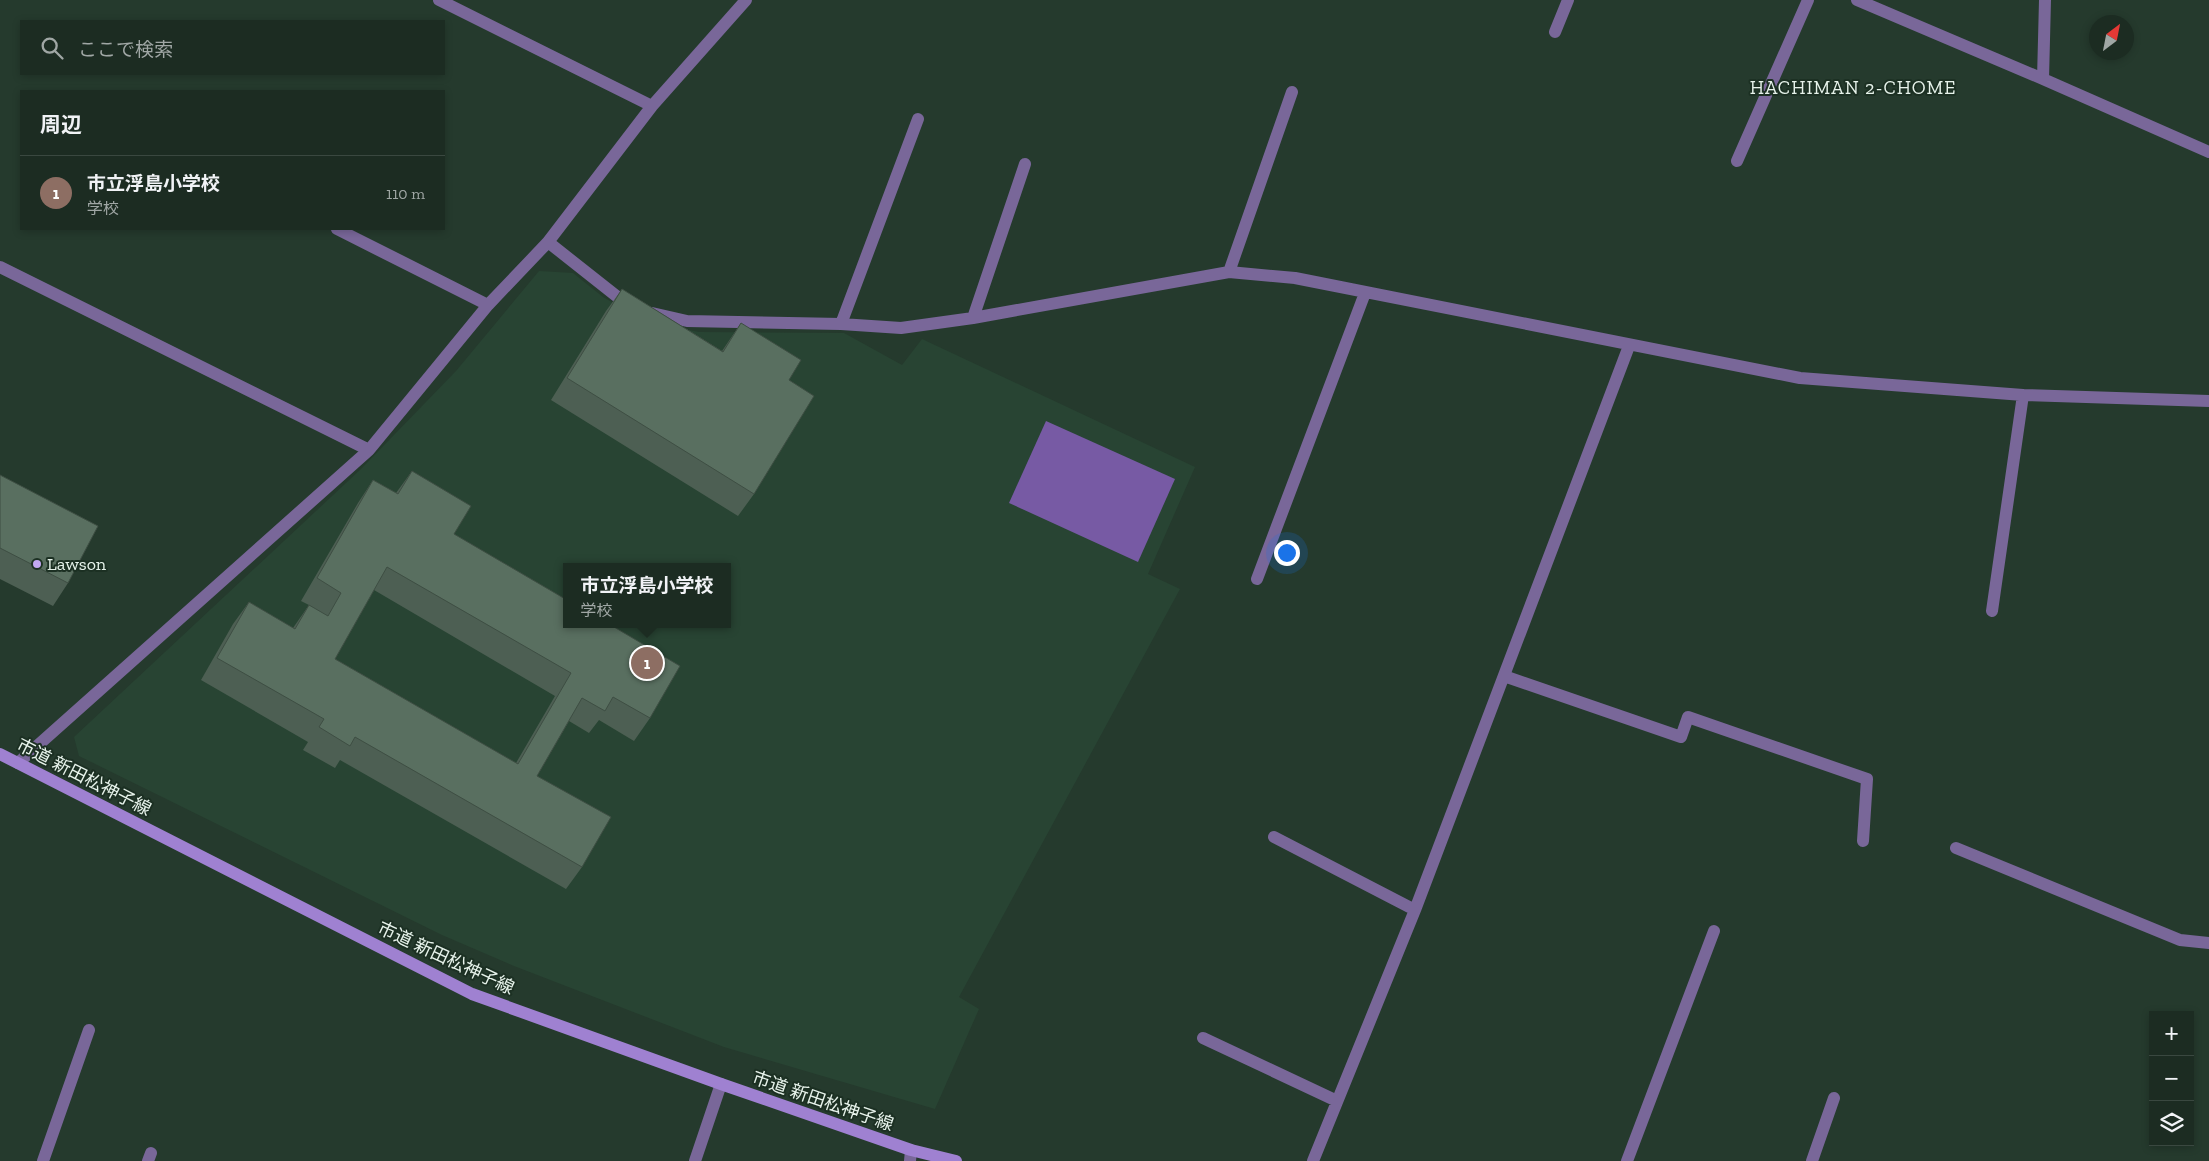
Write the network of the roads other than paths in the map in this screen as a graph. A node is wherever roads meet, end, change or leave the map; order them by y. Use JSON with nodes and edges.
{"nodes":[{"id":1,"x":439,"y":0,"type":"edge"},
{"id":2,"x":746,"y":0,"type":"edge"},
{"id":3,"x":1568,"y":0,"type":"edge"},
{"id":4,"x":1808,"y":0,"type":"edge"},
{"id":5,"x":1856,"y":0,"type":"edge"},
{"id":6,"x":2044,"y":0,"type":"edge"},
{"id":7,"x":1555,"y":32,"type":"dead end"},
{"id":8,"x":2043,"y":79,"type":"junction"},
{"id":9,"x":1292,"y":92,"type":"dead end"},
{"id":10,"x":652,"y":106,"type":"junction"},
{"id":11,"x":918,"y":119,"type":"dead end"},
{"id":12,"x":2209,"y":152,"type":"edge"},
{"id":13,"x":1737,"y":161,"type":"dead end"},
{"id":14,"x":1025,"y":164,"type":"dead end"},
{"id":15,"x":338,"y":230,"type":"edge"},
{"id":16,"x":548,"y":242,"type":"junction"},
{"id":17,"x":0,"y":267,"type":"edge"},
{"id":18,"x":1229,"y":272,"type":"junction"},
{"id":19,"x":1365,"y":293,"type":"junction"},
{"id":20,"x":488,"y":305,"type":"junction"},
{"id":21,"x":973,"y":318,"type":"junction"},
{"id":22,"x":842,"y":324,"type":"junction"},
{"id":23,"x":1629,"y":346,"type":"junction"},
{"id":24,"x":2023,"y":394,"type":"junction"},
{"id":25,"x":2209,"y":402,"type":"edge"},
{"id":26,"x":369,"y":450,"type":"junction"},
{"id":27,"x":1257,"y":579,"type":"dead end"},
{"id":28,"x":1992,"y":611,"type":"dead end"},
{"id":29,"x":1504,"y":676,"type":"junction"},
{"id":30,"x":0,"y":754,"type":"edge"},
{"id":31,"x":18,"y":763,"type":"junction"},
{"id":32,"x":1274,"y":837,"type":"dead end"},
{"id":33,"x":1863,"y":841,"type":"dead end"},
{"id":34,"x":1956,"y":848,"type":"dead end"},
{"id":35,"x":1415,"y":910,"type":"junction"},
{"id":36,"x":1714,"y":931,"type":"dead end"},
{"id":37,"x":2209,"y":943,"type":"edge"},
{"id":38,"x":89,"y":1030,"type":"dead end"},
{"id":39,"x":1204,"y":1038,"type":"dead end"},
{"id":40,"x":721,"y":1084,"type":"junction"},
{"id":41,"x":1834,"y":1098,"type":"dead end"},
{"id":42,"x":1337,"y":1101,"type":"junction"},
{"id":43,"x":910,"y":1156,"type":"edge"},
{"id":44,"x":43,"y":1161,"type":"edge"},
{"id":45,"x":695,"y":1161,"type":"edge"},
{"id":46,"x":956,"y":1161,"type":"edge"},
{"id":47,"x":1313,"y":1161,"type":"edge"},
{"id":48,"x":1627,"y":1161,"type":"edge"},
{"id":49,"x":1812,"y":1161,"type":"edge"}],
"edges":[{"from":1,"to":10,"type":"street"},
{"from":2,"to":10,"type":"street"},
{"from":3,"to":7,"type":"street"},
{"from":4,"to":13,"type":"street"},
{"from":5,"to":8,"type":"street"},
{"from":6,"to":8,"type":"street"},
{"from":8,"to":12,"type":"street"},
{"from":9,"to":18,"type":"street"},
{"from":10,"to":16,"type":"street"},
{"from":11,"to":22,"type":"street"},
{"from":14,"to":21,"type":"street"},
{"from":15,"to":20,"type":"street"},
{"from":16,"to":20,"type":"street"},
{"from":16,"to":22,"type":"street"},
{"from":17,"to":26,"type":"street"},
{"from":18,"to":19,"type":"street"},
{"from":18,"to":21,"type":"street"},
{"from":19,"to":23,"type":"street"},
{"from":19,"to":27,"type":"street"},
{"from":20,"to":26,"type":"street"},
{"from":21,"to":22,"type":"street"},
{"from":23,"to":24,"type":"street"},
{"from":23,"to":29,"type":"street"},
{"from":24,"to":25,"type":"street"},
{"from":24,"to":28,"type":"street"},
{"from":26,"to":31,"type":"street"},
{"from":29,"to":33,"type":"street"},
{"from":29,"to":35,"type":"street"},
{"from":30,"to":31,"type":"street","name":"市道 新田松神子線"},
{"from":31,"to":40,"type":"street","name":"市道 新田松神子線"},
{"from":32,"to":35,"type":"street"},
{"from":34,"to":37,"type":"street"},
{"from":35,"to":42,"type":"street"},
{"from":36,"to":48,"type":"street"},
{"from":38,"to":44,"type":"street"},
{"from":39,"to":42,"type":"street"},
{"from":40,"to":43,"type":"street","name":"市道 新田松神子線"},
{"from":40,"to":45,"type":"street"},
{"from":41,"to":49,"type":"street"},
{"from":42,"to":47,"type":"street"},
{"from":43,"to":46,"type":"street","name":"市道 新田松神子線"}]}
